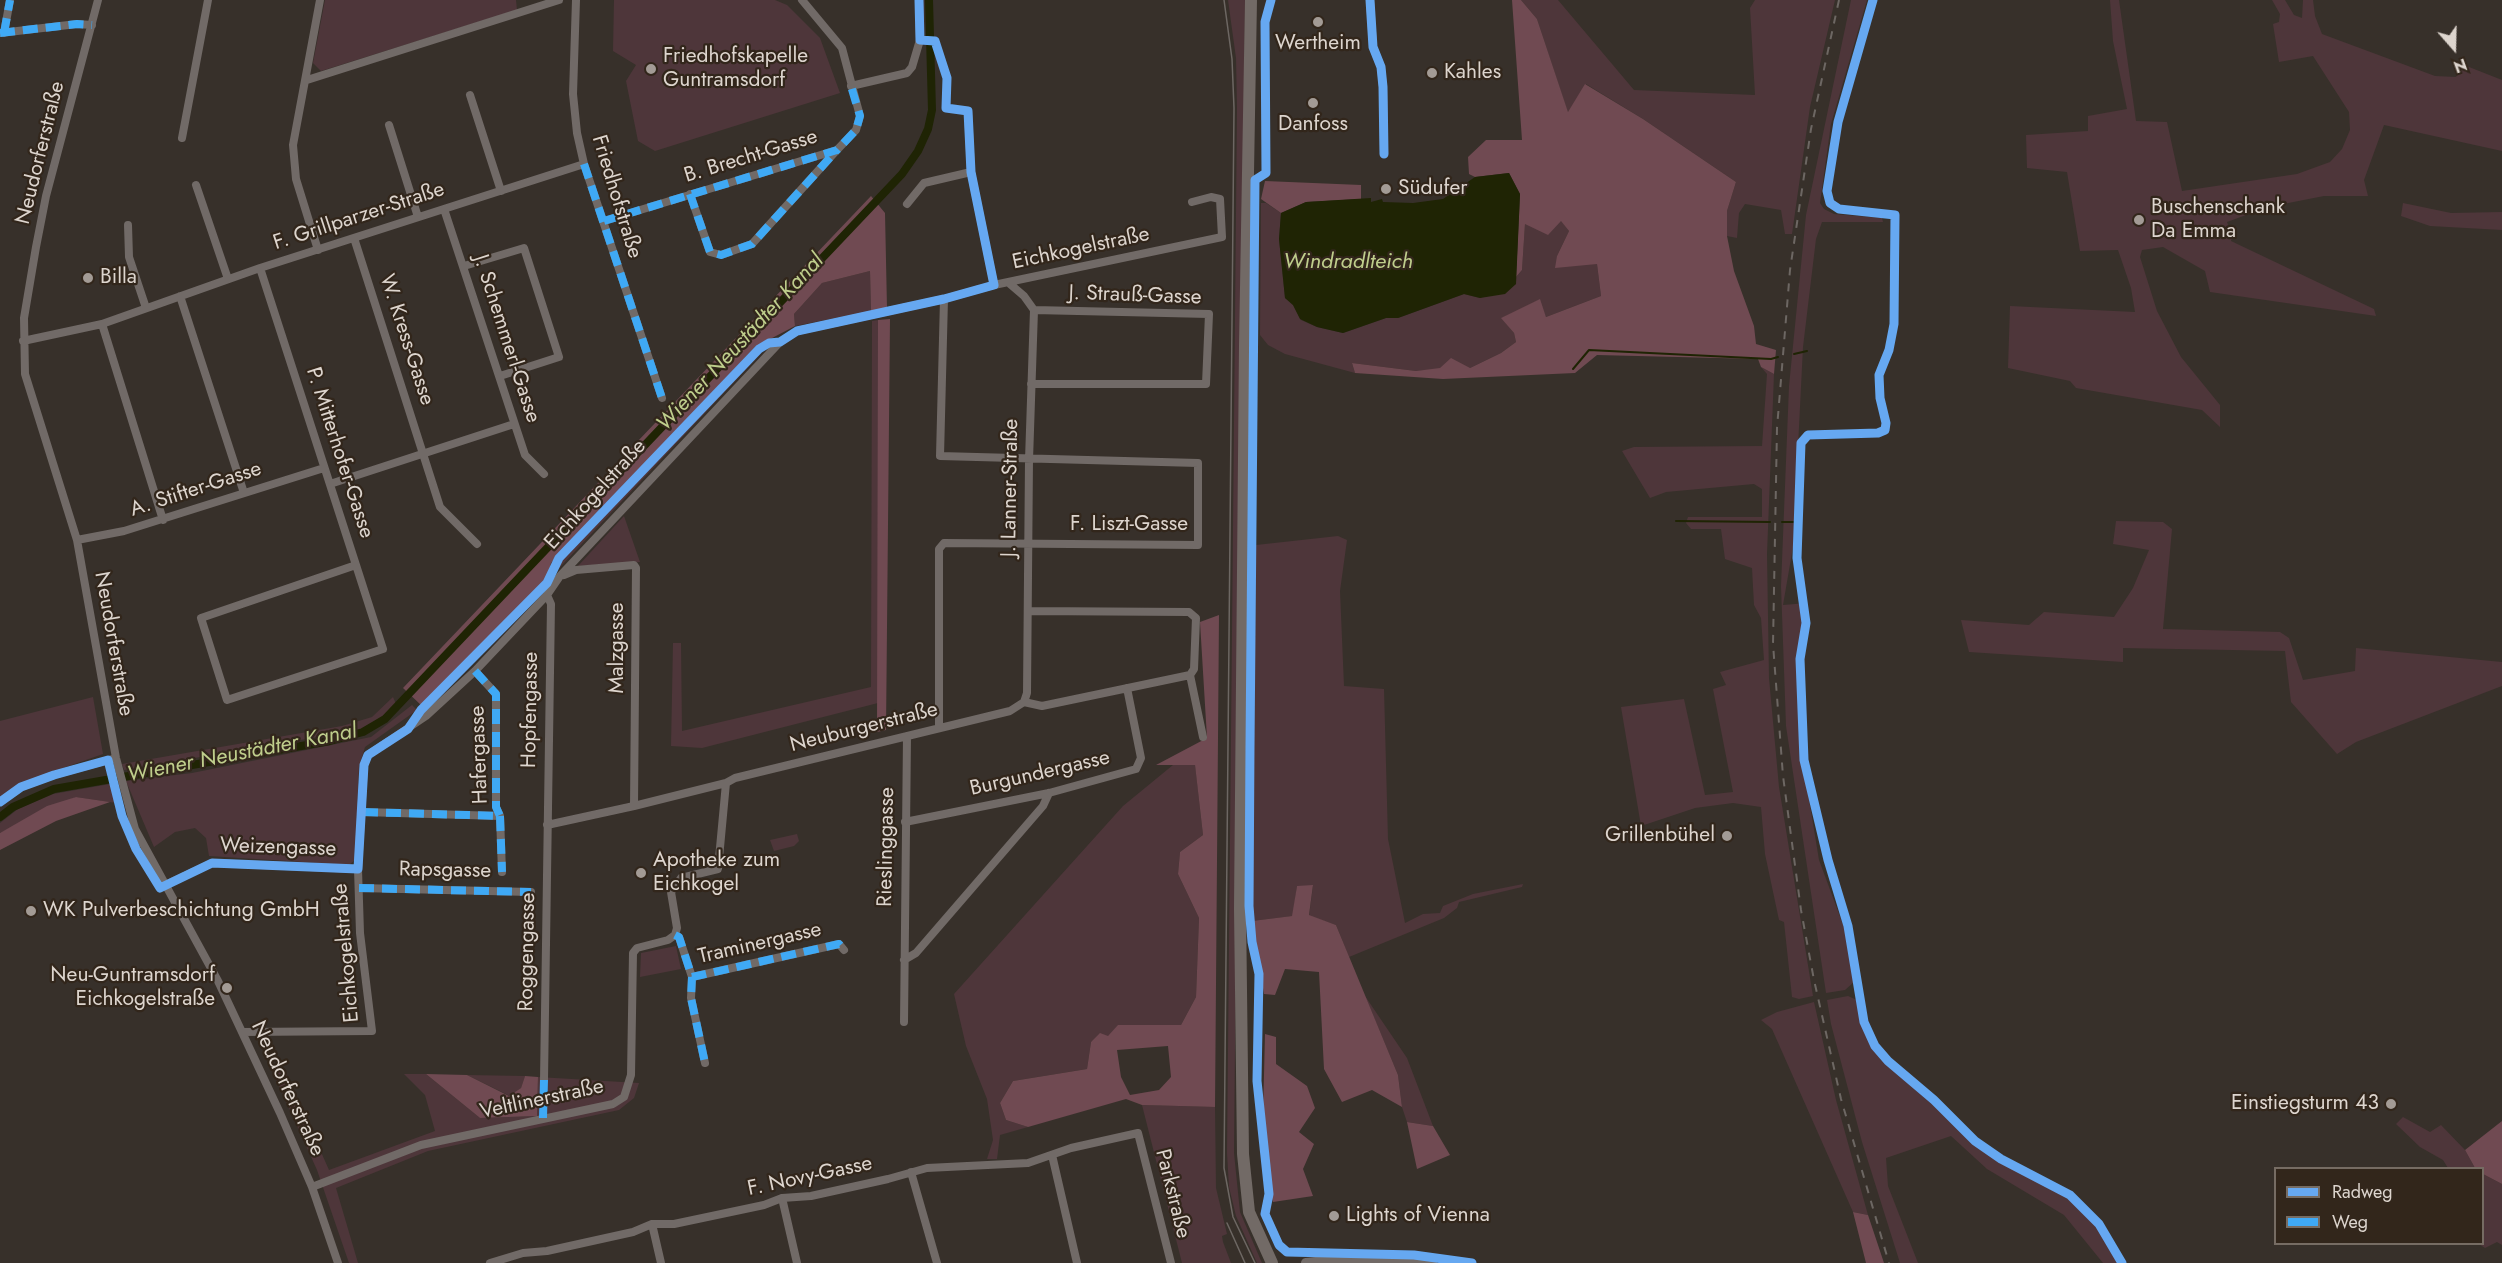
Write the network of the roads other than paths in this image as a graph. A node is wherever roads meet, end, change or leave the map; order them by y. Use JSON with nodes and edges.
{"nodes":[{"id":1,"x":10,"y":0,"type":"edge"},
{"id":2,"x":98,"y":0,"type":"edge"},
{"id":3,"x":208,"y":0,"type":"edge"},
{"id":4,"x":320,"y":0,"type":"edge"},
{"id":5,"x":559,"y":0,"type":"edge"},
{"id":6,"x":576,"y":0,"type":"edge"},
{"id":7,"x":802,"y":0,"type":"edge"},
{"id":8,"x":919,"y":0,"type":"edge"},
{"id":9,"x":1251,"y":0,"type":"edge"},
{"id":10,"x":1370,"y":0,"type":"edge"},
{"id":11,"x":92,"y":25,"type":"junction"},
{"id":12,"x":2,"y":33,"type":"edge"},
{"id":13,"x":307,"y":80,"type":"junction"},
{"id":14,"x":851,"y":86,"type":"junction"},
{"id":15,"x":470,"y":95,"type":"dead end"},
{"id":16,"x":968,"y":111,"type":"dead end"},
{"id":17,"x":389,"y":125,"type":"dead end"},
{"id":18,"x":182,"y":138,"type":"dead end"},
{"id":19,"x":837,"y":150,"type":"junction"},
{"id":20,"x":1384,"y":154,"type":"dead end"},
{"id":21,"x":584,"y":164,"type":"junction"},
{"id":22,"x":971,"y":172,"type":"junction"},
{"id":23,"x":196,"y":185,"type":"dead end"},
{"id":24,"x":501,"y":191,"type":"junction"},
{"id":25,"x":690,"y":194,"type":"junction"},
{"id":26,"x":1192,"y":202,"type":"dead end"},
{"id":27,"x":907,"y":204,"type":"dead end"},
{"id":28,"x":444,"y":209,"type":"junction"},
{"id":29,"x":418,"y":218,"type":"junction"},
{"id":30,"x":604,"y":221,"type":"junction"},
{"id":31,"x":128,"y":225,"type":"dead end"},
{"id":32,"x":354,"y":238,"type":"junction"},
{"id":33,"x":318,"y":250,"type":"junction"},
{"id":34,"x":464,"y":266,"type":"junction"},
{"id":35,"x":260,"y":268,"type":"junction"},
{"id":36,"x":228,"y":279,"type":"junction"},
{"id":37,"x":1010,"y":284,"type":"junction"},
{"id":38,"x":994,"y":285,"type":"junction"},
{"id":39,"x":180,"y":296,"type":"junction"},
{"id":40,"x":944,"y":299,"type":"junction"},
{"id":41,"x":146,"y":308,"type":"junction"},
{"id":42,"x":1034,"y":310,"type":"junction"},
{"id":43,"x":102,"y":324,"type":"junction"},
{"id":44,"x":23,"y":341,"type":"junction"},
{"id":45,"x":500,"y":376,"type":"junction"},
{"id":46,"x":1031,"y":384,"type":"junction"},
{"id":47,"x":662,"y":398,"type":"dead end"},
{"id":48,"x":514,"y":424,"type":"junction"},
{"id":49,"x":424,"y":453,"type":"junction"},
{"id":50,"x":1029,"y":460,"type":"junction"},
{"id":51,"x":324,"y":468,"type":"junction"},
{"id":52,"x":544,"y":474,"type":"dead end"},
{"id":53,"x":330,"y":484,"type":"junction"},
{"id":54,"x":244,"y":493,"type":"junction"},
{"id":55,"x":163,"y":520,"type":"junction"},
{"id":56,"x":77,"y":540,"type":"junction"},
{"id":57,"x":1027,"y":542,"type":"junction"},
{"id":58,"x":477,"y":544,"type":"dead end"},
{"id":59,"x":356,"y":565,"type":"junction"},
{"id":60,"x":560,"y":576,"type":"junction"},
{"id":61,"x":547,"y":595,"type":"junction"},
{"id":62,"x":1028,"y":611,"type":"junction"},
{"id":63,"x":476,"y":671,"type":"junction"},
{"id":64,"x":1190,"y":675,"type":"junction"},
{"id":65,"x":1127,"y":688,"type":"junction"},
{"id":66,"x":1024,"y":702,"type":"junction"},
{"id":67,"x":939,"y":727,"type":"junction"},
{"id":68,"x":907,"y":736,"type":"junction"},
{"id":69,"x":1203,"y":737,"type":"dead end"},
{"id":70,"x":116,"y":760,"type":"junction"},
{"id":71,"x":726,"y":783,"type":"junction"},
{"id":72,"x":1049,"y":793,"type":"junction"},
{"id":73,"x":0,"y":802,"type":"edge"},
{"id":74,"x":634,"y":806,"type":"junction"},
{"id":75,"x":363,"y":812,"type":"junction"},
{"id":76,"x":500,"y":816,"type":"junction"},
{"id":77,"x":905,"y":822,"type":"junction"},
{"id":78,"x":547,"y":825,"type":"junction"},
{"id":79,"x":358,"y":869,"type":"junction"},
{"id":80,"x":502,"y":872,"type":"dead end"},
{"id":81,"x":165,"y":885,"type":"junction"},
{"id":82,"x":359,"y":888,"type":"junction"},
{"id":83,"x":531,"y":892,"type":"dead end"},
{"id":84,"x":675,"y":935,"type":"junction"},
{"id":85,"x":844,"y":950,"type":"dead end"},
{"id":86,"x":904,"y":960,"type":"junction"},
{"id":87,"x":692,"y":977,"type":"junction"},
{"id":88,"x":904,"y":1022,"type":"dead end"},
{"id":89,"x":242,"y":1032,"type":"junction"},
{"id":90,"x":705,"y":1063,"type":"dead end"},
{"id":91,"x":544,"y":1080,"type":"dead end"},
{"id":92,"x":1138,"y":1133,"type":"joint"},
{"id":93,"x":1052,"y":1155,"type":"junction"},
{"id":94,"x":911,"y":1172,"type":"junction"},
{"id":95,"x":312,"y":1187,"type":"junction"},
{"id":96,"x":782,"y":1198,"type":"junction"},
{"id":97,"x":652,"y":1224,"type":"junction"},
{"id":98,"x":523,"y":1253,"type":"junction"},
{"id":99,"x":338,"y":1263,"type":"edge"},
{"id":100,"x":490,"y":1263,"type":"edge"},
{"id":101,"x":527,"y":1263,"type":"edge"},
{"id":102,"x":661,"y":1263,"type":"edge"},
{"id":103,"x":797,"y":1263,"type":"edge"},
{"id":104,"x":937,"y":1263,"type":"edge"},
{"id":105,"x":1077,"y":1263,"type":"edge"},
{"id":106,"x":1171,"y":1263,"type":"edge"},
{"id":107,"x":1272,"y":1263,"type":"edge"},
{"id":108,"x":1305,"y":1263,"type":"edge"},
{"id":109,"x":1432,"y":1263,"type":"edge"}],
"edges":[{"from":1,"to":12,"type":"street"},
{"from":2,"to":11,"type":"street","name":"Neudorferstraße"},
{"from":3,"to":18,"type":"street"},
{"from":4,"to":13,"type":"street"},
{"from":5,"to":13,"type":"street"},
{"from":6,"to":21,"type":"street","name":"Friedhofstraße"},
{"from":7,"to":14,"type":"street","name":"B. Brecht-Gasse"},
{"from":8,"to":14,"type":"street"},
{"from":9,"to":107,"type":"main road"},
{"from":10,"to":20,"type":"street"},
{"from":11,"to":12,"type":"street"},
{"from":11,"to":44,"type":"street","name":"Neudorferstraße"},
{"from":13,"to":33,"type":"street"},
{"from":14,"to":19,"type":"street","name":"B. Brecht-Gasse"},
{"from":15,"to":24,"type":"street"},
{"from":16,"to":22,"type":"street"},
{"from":17,"to":29,"type":"street"},
{"from":19,"to":25,"type":"street","name":"B. Brecht-Gasse"},
{"from":19,"to":25,"type":"street"},
{"from":21,"to":24,"type":"street","name":"F. Grillparzer-Straße"},
{"from":21,"to":30,"type":"street","name":"Friedhofstraße"},
{"from":22,"to":27,"type":"street"},
{"from":22,"to":38,"type":"street"},
{"from":23,"to":36,"type":"street"},
{"from":24,"to":28,"type":"street","name":"F. Grillparzer-Straße"},
{"from":25,"to":30,"type":"street","name":"B. Brecht-Gasse"},
{"from":26,"to":37,"type":"street","name":"Eichkogelstraße"},
{"from":28,"to":29,"type":"street","name":"F. Grillparzer-Straße"},
{"from":28,"to":34,"type":"street","name":"J. Schemmerl-Gasse"},
{"from":29,"to":32,"type":"street","name":"F. Grillparzer-Straße"},
{"from":30,"to":47,"type":"street","name":"Friedhofstraße"},
{"from":31,"to":41,"type":"street"},
{"from":32,"to":33,"type":"street","name":"F. Grillparzer-Straße"},
{"from":32,"to":49,"type":"street","name":"W. Kress-Gasse"},
{"from":33,"to":35,"type":"street","name":"F. Grillparzer-Straße"},
{"from":34,"to":45,"type":"street","name":"J. Schemmerl-Gasse"},
{"from":34,"to":45,"type":"street"},
{"from":35,"to":36,"type":"street","name":"F. Grillparzer-Straße"},
{"from":35,"to":51,"type":"street","name":"P. Mitterhofer-Gasse"},
{"from":36,"to":39,"type":"street","name":"F. Grillparzer-Straße"},
{"from":37,"to":38,"type":"street","name":"Eichkogelstraße"},
{"from":37,"to":42,"type":"street"},
{"from":38,"to":40,"type":"street","name":"Eichkogelstraße"},
{"from":39,"to":41,"type":"street","name":"F. Grillparzer-Straße"},
{"from":39,"to":54,"type":"street"},
{"from":40,"to":50,"type":"street"},
{"from":40,"to":60,"type":"street","name":"Eichkogelstraße"},
{"from":41,"to":43,"type":"street","name":"F. Grillparzer-Straße"},
{"from":42,"to":46,"type":"street","name":"J. Lanner-Straße"},
{"from":42,"to":46,"type":"street","name":"J. Strauß-Gasse"},
{"from":43,"to":44,"type":"street","name":"F. Grillparzer-Straße"},
{"from":43,"to":55,"type":"street"},
{"from":44,"to":56,"type":"street","name":"Neudorferstraße"},
{"from":45,"to":48,"type":"street","name":"J. Schemmerl-Gasse"},
{"from":46,"to":50,"type":"street","name":"J. Lanner-Straße"},
{"from":48,"to":49,"type":"street"},
{"from":48,"to":52,"type":"street","name":"J. Schemmerl-Gasse"},
{"from":49,"to":53,"type":"street"},
{"from":49,"to":58,"type":"street","name":"W. Kress-Gasse"},
{"from":50,"to":57,"type":"street","name":"J. Lanner-Straße"},
{"from":50,"to":57,"type":"street","name":"F. Liszt-Gasse"},
{"from":51,"to":53,"type":"street","name":"P. Mitterhofer-Gasse"},
{"from":51,"to":54,"type":"street","name":"A. Stifter-Gasse"},
{"from":53,"to":59,"type":"street","name":"P. Mitterhofer-Gasse"},
{"from":54,"to":55,"type":"street","name":"A. Stifter-Gasse"},
{"from":55,"to":56,"type":"street","name":"A. Stifter-Gasse"},
{"from":56,"to":70,"type":"street","name":"Neudorferstraße"},
{"from":57,"to":62,"type":"street","name":"J. Lanner-Straße"},
{"from":57,"to":67,"type":"street"},
{"from":59,"to":59,"type":"street","name":"P. Mitterhofer-Gasse"},
{"from":60,"to":61,"type":"street","name":"Eichkogelstraße"},
{"from":60,"to":74,"type":"street","name":"Malzgasse"},
{"from":61,"to":63,"type":"street","name":"Eichkogelstraße"},
{"from":61,"to":78,"type":"street","name":"Hopfengasse"},
{"from":62,"to":64,"type":"street"},
{"from":62,"to":66,"type":"street","name":"J. Lanner-Straße"},
{"from":63,"to":75,"type":"street","name":"Eichkogelstraße"},
{"from":63,"to":76,"type":"street","name":"Hafergasse"},
{"from":64,"to":65,"type":"street","name":"Neuburgerstraße"},
{"from":64,"to":69,"type":"street"},
{"from":65,"to":66,"type":"street","name":"Neuburgerstraße"},
{"from":65,"to":72,"type":"street","name":"Burgundergasse"},
{"from":66,"to":67,"type":"street","name":"Neuburgerstraße"},
{"from":67,"to":68,"type":"street","name":"Neuburgerstraße"},
{"from":68,"to":71,"type":"street","name":"Neuburgerstraße"},
{"from":68,"to":77,"type":"street","name":"Rieslinggasse"},
{"from":70,"to":73,"type":"street"},
{"from":70,"to":81,"type":"street","name":"Neudorferstraße"},
{"from":71,"to":74,"type":"street","name":"Neuburgerstraße"},
{"from":71,"to":84,"type":"street"},
{"from":72,"to":77,"type":"street","name":"Burgundergasse"},
{"from":72,"to":86,"type":"street"},
{"from":74,"to":78,"type":"street","name":"Neuburgerstraße"},
{"from":75,"to":76,"type":"street","name":"Hafergasse"},
{"from":75,"to":79,"type":"street","name":"Eichkogelstraße"},
{"from":76,"to":80,"type":"street","name":"Rapsgasse"},
{"from":77,"to":86,"type":"street","name":"Rieslinggasse"},
{"from":78,"to":91,"type":"street","name":"Roggengasse"},
{"from":79,"to":81,"type":"street","name":"Weizengasse"},
{"from":79,"to":82,"type":"street","name":"Eichkogelstraße"},
{"from":81,"to":89,"type":"street","name":"Neudorferstraße"},
{"from":82,"to":83,"type":"street","name":"Rapsgasse"},
{"from":82,"to":89,"type":"street","name":"Eichkogelstraße"},
{"from":84,"to":87,"type":"street","name":"Traminergasse"},
{"from":84,"to":95,"type":"street","name":"Veltlinerstraße"},
{"from":85,"to":87,"type":"street","name":"Traminergasse"},
{"from":86,"to":88,"type":"street","name":"Rieslinggasse"},
{"from":87,"to":90,"type":"street"},
{"from":89,"to":95,"type":"street","name":"Neudorferstraße"},
{"from":92,"to":93,"type":"street","name":"F. Novy-Gasse"},
{"from":92,"to":106,"type":"street","name":"Parkstraße"},
{"from":93,"to":94,"type":"street","name":"F. Novy-Gasse"},
{"from":93,"to":105,"type":"street"},
{"from":94,"to":96,"type":"street","name":"F. Novy-Gasse"},
{"from":94,"to":104,"type":"street"},
{"from":95,"to":99,"type":"street","name":"Neudorferstraße"},
{"from":96,"to":97,"type":"street","name":"F. Novy-Gasse"},
{"from":96,"to":103,"type":"street"},
{"from":97,"to":98,"type":"street","name":"F. Novy-Gasse"},
{"from":97,"to":102,"type":"street"},
{"from":98,"to":100,"type":"street","name":"F. Novy-Gasse"},
{"from":98,"to":101,"type":"street"},
{"from":108,"to":109,"type":"street"}]}
